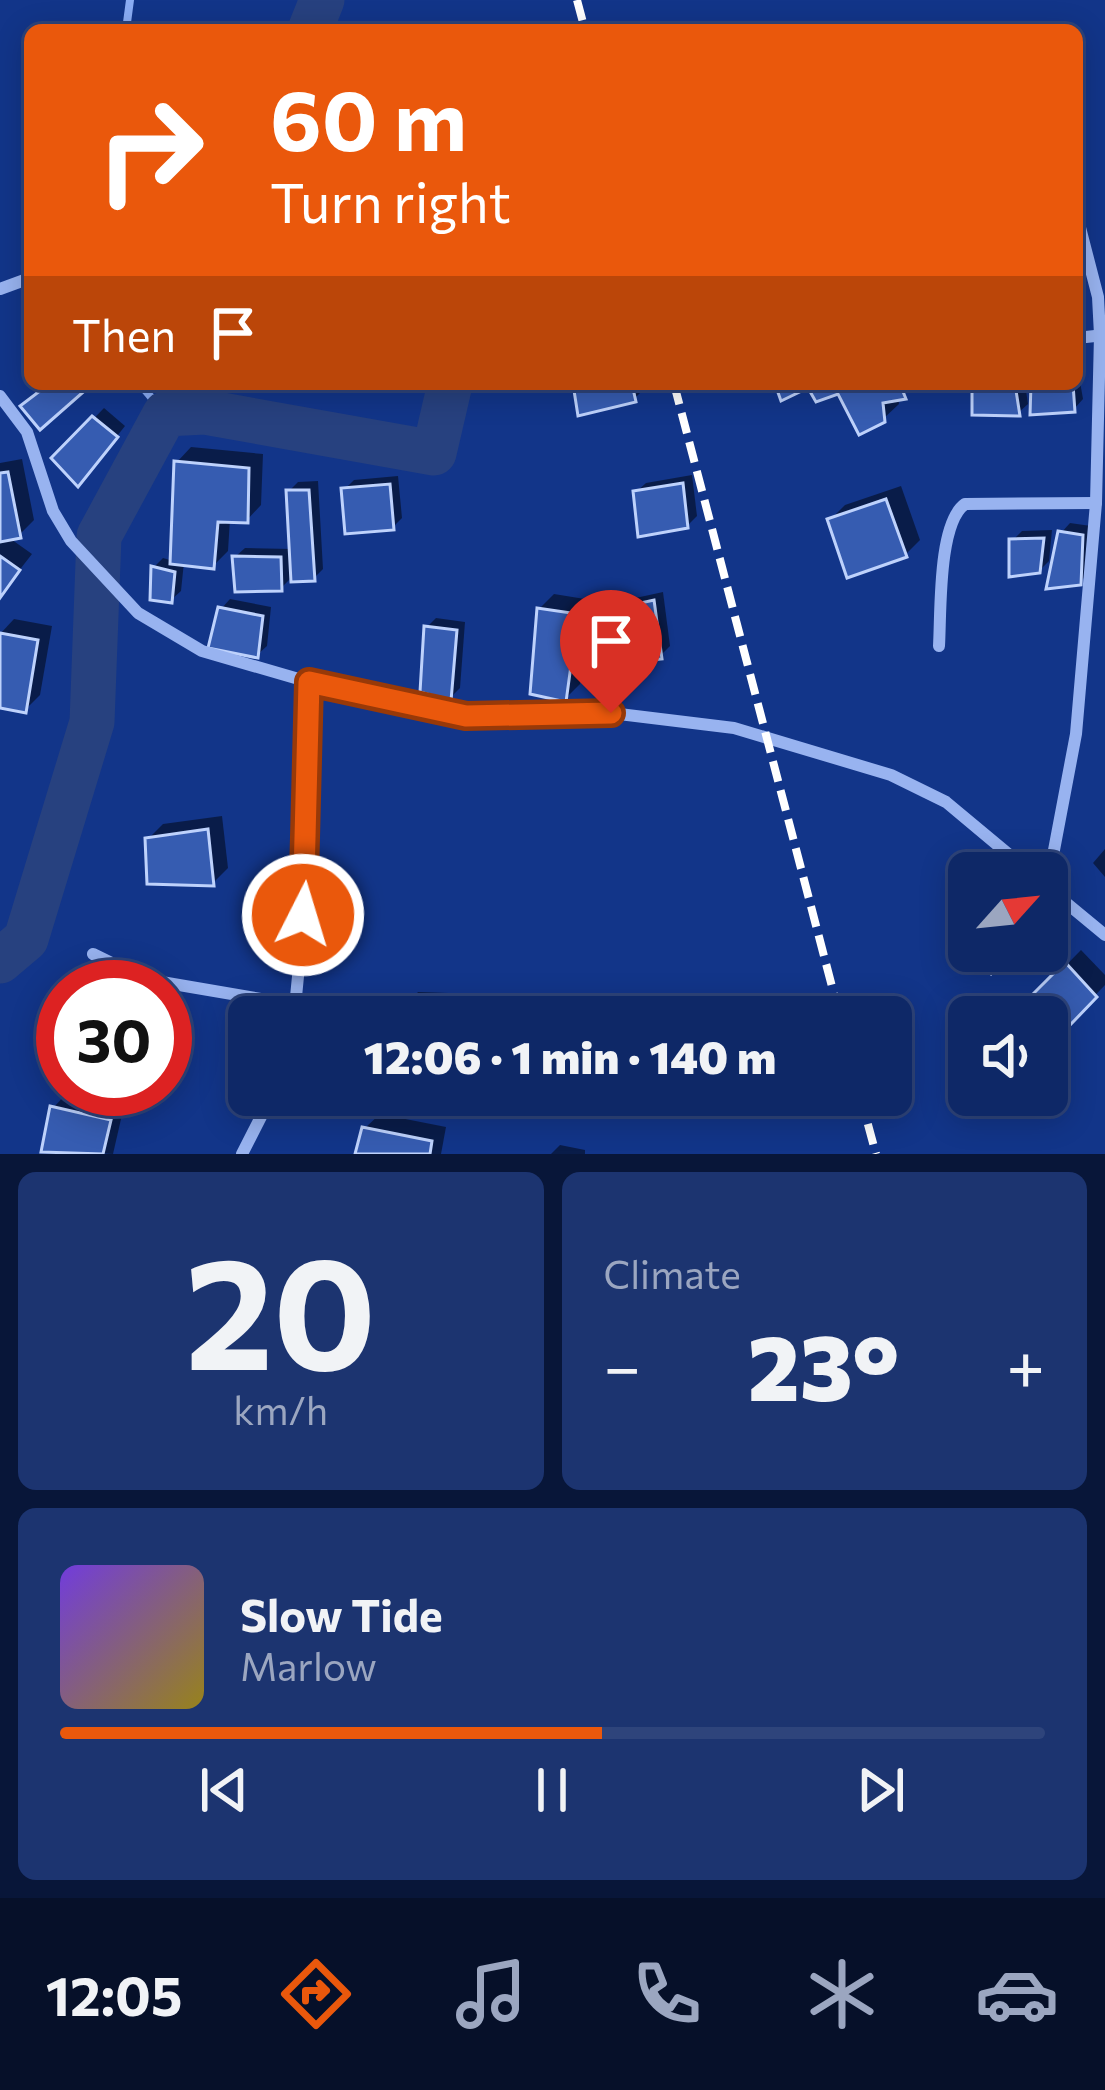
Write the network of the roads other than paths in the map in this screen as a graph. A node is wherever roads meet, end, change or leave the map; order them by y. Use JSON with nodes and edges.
{"nodes":[{"id":1,"x":1083,"y":239,"type":"edge"},
{"id":2,"x":1103,"y":335,"type":"edge"},
{"id":3,"x":0,"y":396,"type":"edge"},
{"id":4,"x":1096,"y":503,"type":"junction"},
{"id":5,"x":939,"y":646,"type":"dead end"},
{"id":6,"x":309,"y":682,"type":"junction"},
{"id":7,"x":1006,"y":852,"type":"edge"},
{"id":8,"x":1054,"y":852,"type":"edge"},
{"id":9,"x":1068,"y":904,"type":"edge"},
{"id":10,"x":1105,"y":935,"type":"edge"},
{"id":11,"x":93,"y":954,"type":"dead end"},
{"id":12,"x":297,"y":996,"type":"edge"},
{"id":13,"x":228,"y":997,"type":"edge"},
{"id":14,"x":261,"y":1116,"type":"edge"},
{"id":15,"x":242,"y":1154,"type":"edge"}],
"edges":[{"from":1,"to":2,"type":"street"},
{"from":2,"to":4,"type":"street"},
{"from":3,"to":6,"type":"street"},
{"from":4,"to":5,"type":"street"},
{"from":4,"to":8,"type":"street"},
{"from":6,"to":7,"type":"street"},
{"from":6,"to":12,"type":"street"},
{"from":9,"to":10,"type":"street"},
{"from":11,"to":13,"type":"street"},
{"from":14,"to":15,"type":"street"}]}
